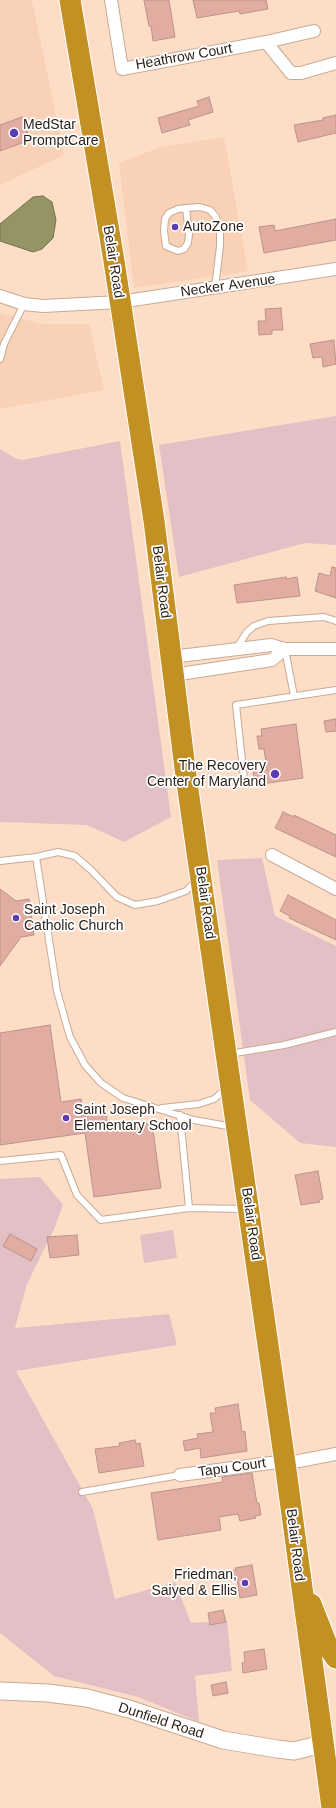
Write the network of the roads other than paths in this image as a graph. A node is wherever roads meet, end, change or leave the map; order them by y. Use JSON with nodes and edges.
{"nodes":[{"id":1,"x":70,"y":0,"type":"edge"},
{"id":2,"x":111,"y":0,"type":"edge"},
{"id":3,"x":314,"y":31,"type":"dead end"},
{"id":4,"x":266,"y":42,"type":"junction"},
{"id":5,"x":336,"y":63,"type":"edge"},
{"id":6,"x":186,"y":208,"type":"junction"},
{"id":7,"x":336,"y":269,"type":"edge"},
{"id":8,"x":215,"y":288,"type":"junction"},
{"id":9,"x":0,"y":296,"type":"edge"},
{"id":10,"x":120,"y":302,"type":"junction"},
{"id":11,"x":24,"y":304,"type":"junction"},
{"id":12,"x":0,"y":359,"type":"edge"},
{"id":13,"x":336,"y":621,"type":"edge"},
{"id":14,"x":285,"y":649,"type":"junction"},
{"id":15,"x":336,"y":649,"type":"edge"},
{"id":16,"x":235,"y":650,"type":"junction"},
{"id":17,"x":172,"y":666,"type":"junction"},
{"id":18,"x":336,"y":690,"type":"edge"},
{"id":19,"x":294,"y":696,"type":"junction"},
{"id":20,"x":244,"y":779,"type":"dead end"},
{"id":21,"x":272,"y":854,"type":"dead end"},
{"id":22,"x":36,"y":857,"type":"junction"},
{"id":23,"x":0,"y":861,"type":"edge"},
{"id":24,"x":201,"y":876,"type":"junction"},
{"id":25,"x":336,"y":889,"type":"edge"},
{"id":26,"x":336,"y":1032,"type":"edge"},
{"id":27,"x":226,"y":1055,"type":"junction"},
{"id":28,"x":230,"y":1085,"type":"junction"},
{"id":29,"x":159,"y":1108,"type":"junction"},
{"id":30,"x":180,"y":1115,"type":"junction"},
{"id":31,"x":236,"y":1127,"type":"junction"},
{"id":32,"x":0,"y":1161,"type":"edge"},
{"id":33,"x":189,"y":1208,"type":"junction"},
{"id":34,"x":249,"y":1209,"type":"junction"},
{"id":35,"x":336,"y":1454,"type":"edge"},
{"id":36,"x":285,"y":1463,"type":"junction"},
{"id":37,"x":180,"y":1475,"type":"joint"},
{"id":38,"x":82,"y":1492,"type":"dead end"},
{"id":39,"x":298,"y":1571,"type":"junction"},
{"id":40,"x":336,"y":1658,"type":"edge"},
{"id":41,"x":0,"y":1691,"type":"edge"},
{"id":42,"x":329,"y":1741,"type":"edge"},
{"id":43,"x":332,"y":1808,"type":"edge"}],
"edges":[{"from":1,"to":10,"type":"highway","name":"Belair Road"},
{"from":2,"to":4,"type":"street","name":"Heathrow Court"},
{"from":3,"to":4,"type":"street","name":"Heathrow Court"},
{"from":4,"to":5,"type":"street"},
{"from":6,"to":6,"type":"lane"},
{"from":6,"to":8,"type":"lane"},
{"from":7,"to":8,"type":"street","name":"Necker Avenue"},
{"from":8,"to":10,"type":"street","name":"Necker Avenue"},
{"from":9,"to":11,"type":"street","name":"Necker Avenue"},
{"from":10,"to":11,"type":"street","name":"Necker Avenue"},
{"from":10,"to":17,"type":"highway","name":"Belair Road"},
{"from":11,"to":12,"type":"lane"},
{"from":13,"to":16,"type":"lane"},
{"from":14,"to":15,"type":"street"},
{"from":14,"to":16,"type":"street"},
{"from":14,"to":17,"type":"street"},
{"from":14,"to":19,"type":"lane"},
{"from":16,"to":17,"type":"street"},
{"from":17,"to":24,"type":"highway","name":"Belair Road"},
{"from":18,"to":19,"type":"lane"},
{"from":19,"to":20,"type":"lane"},
{"from":21,"to":25,"type":"street"},
{"from":22,"to":23,"type":"lane"},
{"from":22,"to":24,"type":"lane"},
{"from":22,"to":29,"type":"lane"},
{"from":24,"to":27,"type":"highway","name":"Belair Road"},
{"from":26,"to":27,"type":"lane"},
{"from":27,"to":28,"type":"highway","name":"Belair Road"},
{"from":28,"to":29,"type":"lane"},
{"from":28,"to":31,"type":"highway","name":"Belair Road"},
{"from":29,"to":30,"type":"lane"},
{"from":30,"to":31,"type":"lane"},
{"from":30,"to":33,"type":"lane"},
{"from":31,"to":34,"type":"highway","name":"Belair Road"},
{"from":32,"to":33,"type":"lane"},
{"from":33,"to":34,"type":"lane"},
{"from":34,"to":36,"type":"highway","name":"Belair Road"},
{"from":35,"to":36,"type":"street","name":"Tapu Court"},
{"from":36,"to":37,"type":"street","name":"Tapu Court"},
{"from":36,"to":39,"type":"highway","name":"Belair Road"},
{"from":37,"to":38,"type":"lane"},
{"from":39,"to":40,"type":"highway"},
{"from":39,"to":42,"type":"highway","name":"Belair Road"},
{"from":41,"to":42,"type":"street","name":"Dunfield Road"},
{"from":42,"to":43,"type":"highway","name":"Belair Road"}]}
